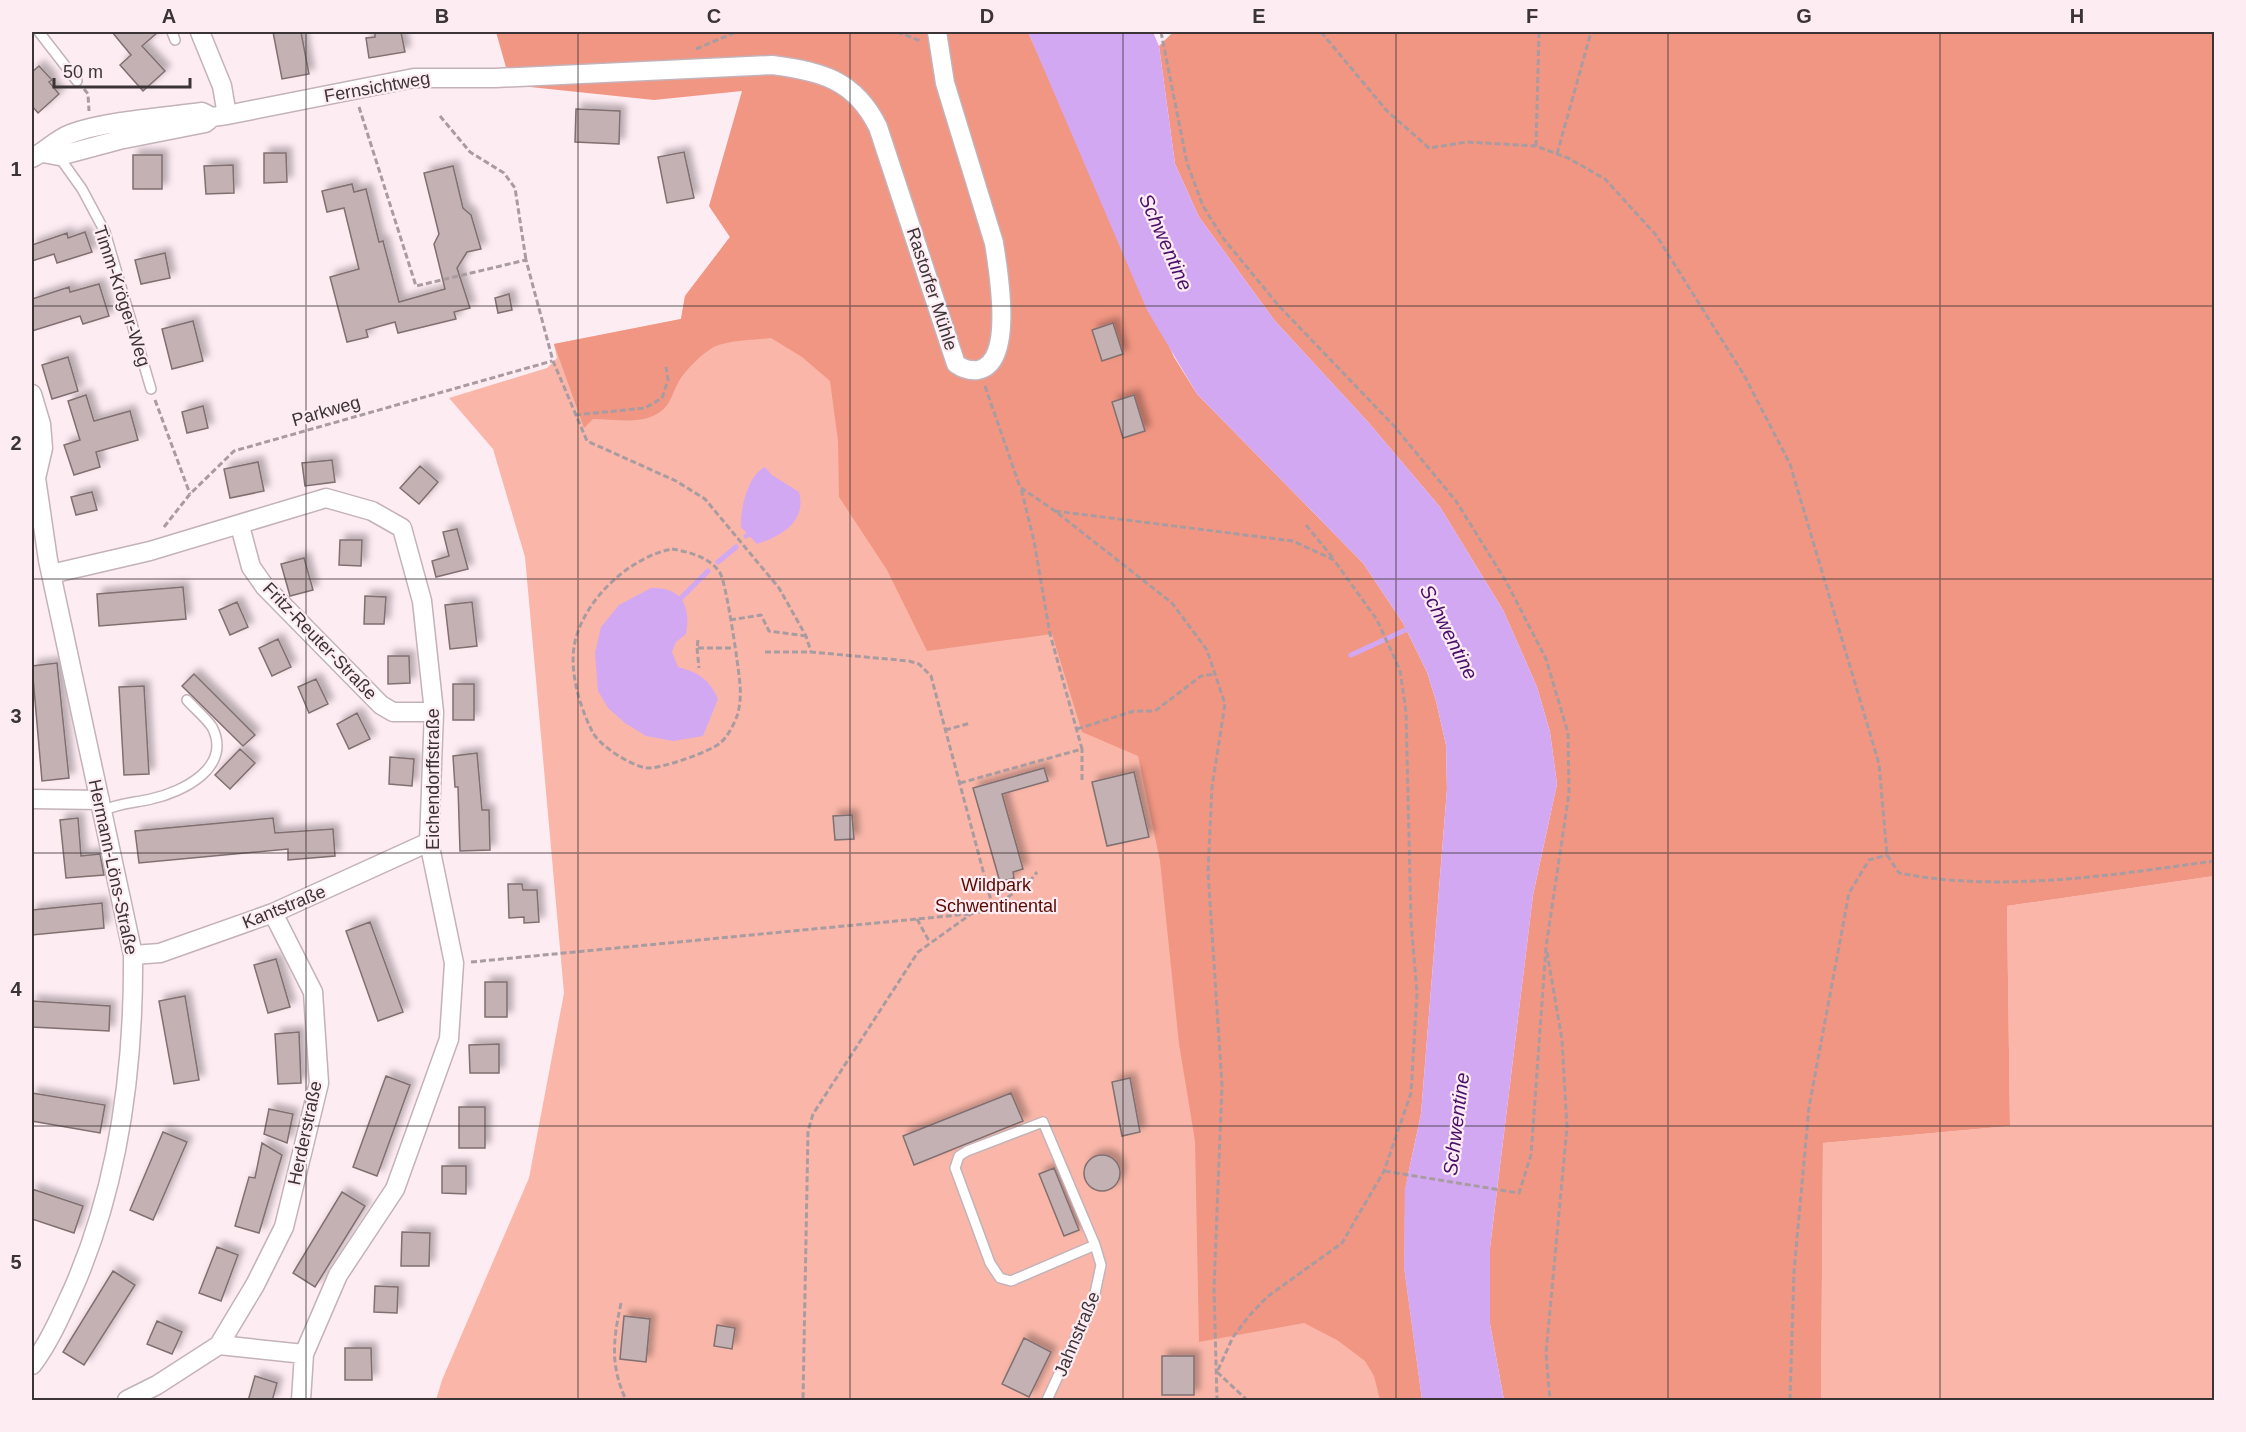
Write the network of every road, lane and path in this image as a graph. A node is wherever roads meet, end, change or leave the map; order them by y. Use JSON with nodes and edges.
{"nodes":[{"id":1,"x":39,"y":32,"type":"edge"},
{"id":2,"x":200,"y":32,"type":"edge"},
{"id":3,"x":937,"y":32,"type":"edge"},
{"id":4,"x":1161,"y":32,"type":"edge"},
{"id":5,"x":1321,"y":32,"type":"edge"},
{"id":6,"x":1539,"y":32,"type":"edge"},
{"id":7,"x":1591,"y":32,"type":"edge"},
{"id":8,"x":615,"y":72,"type":"joint"},
{"id":9,"x":77,"y":81,"type":"joint"},
{"id":10,"x":354,"y":90,"type":"junction"},
{"id":11,"x":219,"y":116,"type":"junction"},
{"id":12,"x":440,"y":116,"type":"dead end"},
{"id":13,"x":90,"y":129,"type":"junction"},
{"id":14,"x":1536,"y":146,"type":"junction"},
{"id":15,"x":46,"y":153,"type":"edge"},
{"id":16,"x":1557,"y":154,"type":"junction"},
{"id":17,"x":525,"y":260,"type":"junction"},
{"id":18,"x":553,"y":361,"type":"junction"},
{"id":19,"x":666,"y":367,"type":"dead end"},
{"id":20,"x":980,"y":370,"type":"junction"},
{"id":21,"x":152,"y":389,"type":"joint"},
{"id":22,"x":32,"y":394,"type":"edge"},
{"id":23,"x":575,"y":415,"type":"junction"},
{"id":24,"x":1020,"y":487,"type":"junction"},
{"id":25,"x":190,"y":494,"type":"junction"},
{"id":26,"x":1055,"y":511,"type":"junction"},
{"id":27,"x":1306,"y":525,"type":"dead end"},
{"id":28,"x":240,"y":526,"type":"junction"},
{"id":29,"x":150,"y":551,"type":"junction"},
{"id":30,"x":1334,"y":560,"type":"junction"},
{"id":31,"x":44,"y":567,"type":"edge"},
{"id":32,"x":729,"y":620,"type":"junction"},
{"id":33,"x":806,"y":636,"type":"junction"},
{"id":34,"x":698,"y":640,"type":"dead end"},
{"id":35,"x":697,"y":648,"type":"junction"},
{"id":36,"x":734,"y":648,"type":"junction"},
{"id":37,"x":765,"y":652,"type":"dead end"},
{"id":38,"x":811,"y":652,"type":"junction"},
{"id":39,"x":699,"y":668,"type":"dead end"},
{"id":40,"x":1217,"y":674,"type":"junction"},
{"id":41,"x":186,"y":700,"type":"dead end"},
{"id":42,"x":434,"y":712,"type":"junction"},
{"id":43,"x":971,"y":723,"type":"dead end"},
{"id":44,"x":1077,"y":729,"type":"junction"},
{"id":45,"x":945,"y":730,"type":"junction"},
{"id":46,"x":1082,"y":749,"type":"junction"},
{"id":47,"x":1082,"y":780,"type":"dead end"},
{"id":48,"x":960,"y":783,"type":"junction"},
{"id":49,"x":32,"y":799,"type":"edge"},
{"id":50,"x":101,"y":805,"type":"junction"},
{"id":51,"x":429,"y":842,"type":"junction"},
{"id":52,"x":1887,"y":855,"type":"junction"},
{"id":53,"x":2214,"y":861,"type":"edge"},
{"id":54,"x":1037,"y":872,"type":"dead end"},
{"id":55,"x":993,"y":908,"type":"junction"},
{"id":56,"x":273,"y":913,"type":"junction"},
{"id":57,"x":971,"y":914,"type":"junction"},
{"id":58,"x":918,"y":919,"type":"junction"},
{"id":59,"x":929,"y":941,"type":"junction"},
{"id":60,"x":1546,"y":947,"type":"junction"},
{"id":61,"x":133,"y":955,"type":"junction"},
{"id":62,"x":454,"y":963,"type":"junction"},
{"id":63,"x":1384,"y":1172,"type":"junction"},
{"id":64,"x":1095,"y":1245,"type":"junction"},
{"id":65,"x":621,"y":1303,"type":"dead end"},
{"id":66,"x":219,"y":1345,"type":"junction"},
{"id":67,"x":304,"y":1354,"type":"junction"},
{"id":68,"x":32,"y":1365,"type":"edge"},
{"id":69,"x":1217,"y":1372,"type":"junction"},
{"id":70,"x":127,"y":1401,"type":"edge"},
{"id":71,"x":301,"y":1401,"type":"edge"},
{"id":72,"x":626,"y":1401,"type":"edge"},
{"id":73,"x":803,"y":1401,"type":"edge"},
{"id":74,"x":1047,"y":1401,"type":"edge"},
{"id":75,"x":1217,"y":1401,"type":"edge"},
{"id":76,"x":1246,"y":1401,"type":"edge"},
{"id":77,"x":1550,"y":1401,"type":"edge"},
{"id":78,"x":1790,"y":1401,"type":"edge"}],
"edges":[{"from":1,"to":9,"type":"lane"},
{"from":2,"to":11,"type":"street"},
{"from":3,"to":20,"type":"street"},
{"from":4,"to":60,"type":"path"},
{"from":5,"to":14,"type":"path"},
{"from":6,"to":14,"type":"path"},
{"from":7,"to":16,"type":"path"},
{"from":8,"to":10,"type":"street","name":"Fernsichtweg"},
{"from":8,"to":20,"type":"street","name":"Rastorfer Mühle"},
{"from":9,"to":13,"type":"path"},
{"from":10,"to":11,"type":"street","name":"Fernsichtweg"},
{"from":10,"to":17,"type":"path"},
{"from":11,"to":13,"type":"street","name":"Fernsichtweg"},
{"from":11,"to":15,"type":"street","name":"Fernsichtweg"},
{"from":12,"to":17,"type":"path"},
{"from":13,"to":15,"type":"street","name":"Fernsichtweg"},
{"from":14,"to":16,"type":"path"},
{"from":15,"to":21,"type":"lane","name":"Timm-Kröger-Weg"},
{"from":16,"to":52,"type":"path"},
{"from":17,"to":18,"type":"path"},
{"from":18,"to":23,"type":"path"},
{"from":18,"to":25,"type":"path","name":"Parkweg"},
{"from":19,"to":23,"type":"path"},
{"from":20,"to":24,"type":"path"},
{"from":21,"to":25,"type":"path"},
{"from":22,"to":31,"type":"street","name":"Hermann-Löns-Straße"},
{"from":23,"to":33,"type":"path"},
{"from":24,"to":26,"type":"path"},
{"from":24,"to":44,"type":"path"},
{"from":25,"to":29,"type":"path","name":"Parkweg"},
{"from":26,"to":30,"type":"path"},
{"from":26,"to":40,"type":"path"},
{"from":27,"to":30,"type":"path"},
{"from":28,"to":29,"type":"street","name":"Eichendorffstraße"},
{"from":28,"to":42,"type":"street","name":"Fritz-Reuter-Straße"},
{"from":28,"to":42,"type":"street","name":"Eichendorffstraße"},
{"from":29,"to":31,"type":"street","name":"Eichendorffstraße"},
{"from":30,"to":63,"type":"path"},
{"from":31,"to":50,"type":"street","name":"Hermann-Löns-Straße"},
{"from":32,"to":33,"type":"path"},
{"from":32,"to":36,"type":"path"},
{"from":32,"to":36,"type":"path"},
{"from":33,"to":38,"type":"path"},
{"from":34,"to":35,"type":"path"},
{"from":35,"to":36,"type":"path"},
{"from":35,"to":39,"type":"path"},
{"from":37,"to":38,"type":"path"},
{"from":38,"to":45,"type":"path"},
{"from":40,"to":44,"type":"path"},
{"from":40,"to":69,"type":"path"},
{"from":41,"to":50,"type":"lane"},
{"from":42,"to":51,"type":"street","name":"Eichendorffstraße"},
{"from":43,"to":45,"type":"path"},
{"from":44,"to":46,"type":"path"},
{"from":45,"to":48,"type":"path"},
{"from":46,"to":47,"type":"path"},
{"from":46,"to":48,"type":"path"},
{"from":48,"to":55,"type":"path"},
{"from":49,"to":50,"type":"street"},
{"from":50,"to":61,"type":"street","name":"Hermann-Löns-Straße"},
{"from":51,"to":56,"type":"street","name":"Kantstraße"},
{"from":51,"to":62,"type":"street","name":"Eichendorffstraße"},
{"from":52,"to":53,"type":"path"},
{"from":52,"to":78,"type":"path"},
{"from":54,"to":55,"type":"path"},
{"from":55,"to":57,"type":"path"},
{"from":56,"to":61,"type":"street","name":"Kantstraße"},
{"from":56,"to":66,"type":"street","name":"Herderstraße"},
{"from":57,"to":58,"type":"path"},
{"from":57,"to":59,"type":"path"},
{"from":58,"to":59,"type":"path"},
{"from":58,"to":62,"type":"path"},
{"from":59,"to":73,"type":"path"},
{"from":60,"to":63,"type":"path"},
{"from":60,"to":77,"type":"path"},
{"from":61,"to":68,"type":"street","name":"Hermann-Löns-Straße"},
{"from":62,"to":67,"type":"street","name":"Eichendorffstraße"},
{"from":63,"to":69,"type":"path"},
{"from":64,"to":64,"type":"lane"},
{"from":64,"to":74,"type":"lane","name":"Jahnstraße"},
{"from":65,"to":72,"type":"path"},
{"from":66,"to":67,"type":"street"},
{"from":66,"to":70,"type":"street"},
{"from":67,"to":71,"type":"street","name":"Eichendorffstraße"},
{"from":69,"to":75,"type":"path"},
{"from":69,"to":76,"type":"path"}]}
